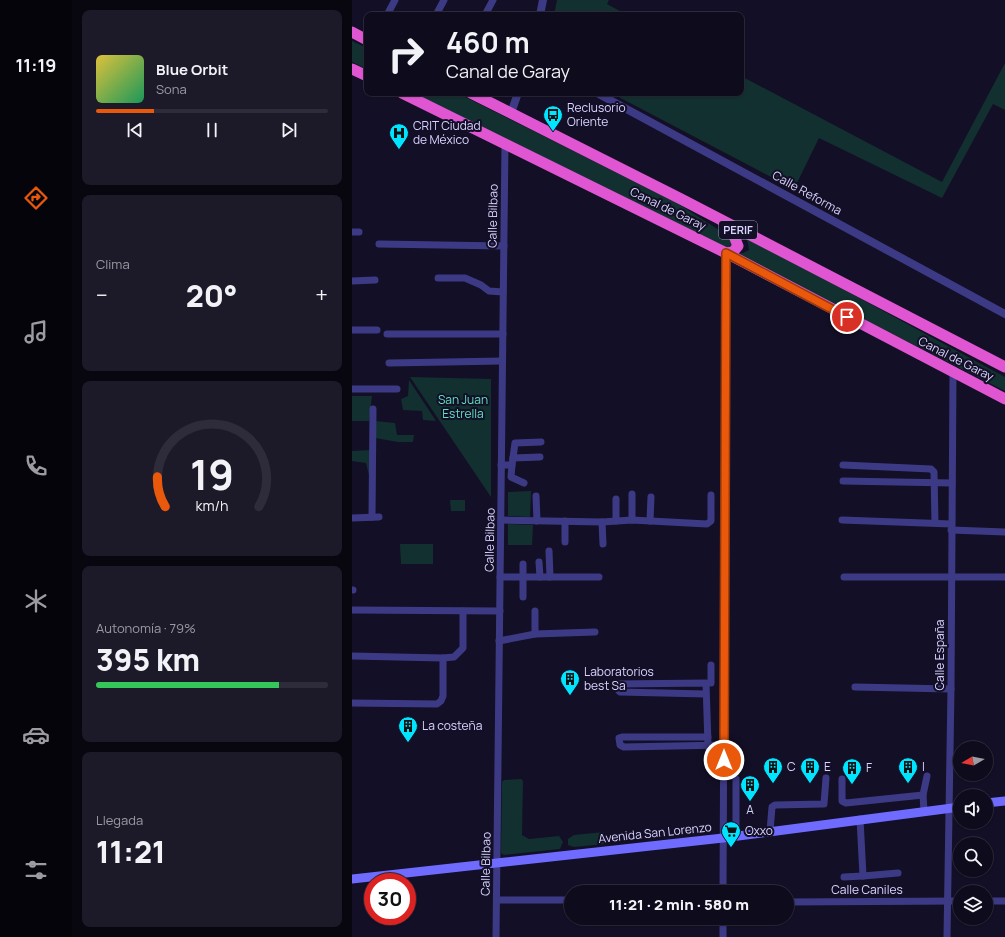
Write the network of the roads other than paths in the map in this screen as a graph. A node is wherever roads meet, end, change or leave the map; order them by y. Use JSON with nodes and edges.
{"nodes":[{"id":1,"x":395,"y":0,"type":"edge"},
{"id":2,"x":444,"y":0,"type":"edge"},
{"id":3,"x":493,"y":0,"type":"edge"},
{"id":4,"x":543,"y":0,"type":"edge"},
{"id":5,"x":389,"y":12,"type":"edge"},
{"id":6,"x":438,"y":12,"type":"edge"},
{"id":7,"x":487,"y":12,"type":"edge"},
{"id":8,"x":541,"y":12,"type":"edge"},
{"id":9,"x":352,"y":32,"type":"edge"},
{"id":10,"x":364,"y":38,"type":"edge"},
{"id":11,"x":352,"y":69,"type":"edge"},
{"id":12,"x":364,"y":75,"type":"edge"},
{"id":13,"x":408,"y":96,"type":"edge"},
{"id":14,"x":477,"y":96,"type":"edge"},
{"id":15,"x":517,"y":96,"type":"edge"},
{"id":16,"x":603,"y":96,"type":"edge"},
{"id":17,"x":511,"y":113,"type":"junction"},
{"id":18,"x":505,"y":143,"type":"junction"},
{"id":19,"x":709,"y":215,"type":"junction"},
{"id":20,"x":379,"y":244,"type":"dead end"},
{"id":21,"x":504,"y":246,"type":"junction"},
{"id":22,"x":726,"y":253,"type":"junction"},
{"id":23,"x":438,"y":278,"type":"dead end"},
{"id":24,"x":374,"y":280,"type":"dead end"},
{"id":25,"x":352,"y":281,"type":"edge"},
{"id":26,"x":503,"y":292,"type":"junction"},
{"id":27,"x":1005,"y":314,"type":"edge"},
{"id":28,"x":352,"y":330,"type":"edge"},
{"id":29,"x":377,"y":330,"type":"dead end"},
{"id":30,"x":388,"y":334,"type":"dead end"},
{"id":31,"x":503,"y":334,"type":"junction"},
{"id":32,"x":502,"y":361,"type":"junction"},
{"id":33,"x":389,"y":363,"type":"dead end"},
{"id":34,"x":1005,"y":367,"type":"edge"},
{"id":35,"x":953,"y":373,"type":"junction"},
{"id":36,"x":352,"y":389,"type":"edge"},
{"id":37,"x":397,"y":389,"type":"dead end"},
{"id":38,"x":1005,"y":399,"type":"edge"},
{"id":39,"x":373,"y":409,"type":"dead end"},
{"id":40,"x":541,"y":442,"type":"dead end"},
{"id":41,"x":540,"y":457,"type":"dead end"},
{"id":42,"x":512,"y":462,"type":"junction"},
{"id":43,"x":501,"y":465,"type":"junction"},
{"id":44,"x":843,"y":465,"type":"dead end"},
{"id":45,"x":843,"y":481,"type":"dead end"},
{"id":46,"x":524,"y":483,"type":"dead end"},
{"id":47,"x":952,"y":483,"type":"junction"},
{"id":48,"x":934,"y":484,"type":"junction"},
{"id":49,"x":632,"y":494,"type":"dead end"},
{"id":50,"x":711,"y":495,"type":"dead end"},
{"id":51,"x":536,"y":496,"type":"dead end"},
{"id":52,"x":651,"y":497,"type":"dead end"},
{"id":53,"x":616,"y":498,"type":"dead end"},
{"id":54,"x":352,"y":518,"type":"edge"},
{"id":55,"x":501,"y":520,"type":"junction"},
{"id":56,"x":632,"y":520,"type":"junction"},
{"id":57,"x":842,"y":520,"type":"dead end"},
{"id":58,"x":537,"y":521,"type":"junction"},
{"id":59,"x":565,"y":521,"type":"junction"},
{"id":60,"x":616,"y":521,"type":"junction"},
{"id":61,"x":650,"y":521,"type":"junction"},
{"id":62,"x":602,"y":522,"type":"junction"},
{"id":63,"x":935,"y":523,"type":"junction"},
{"id":64,"x":951,"y":527,"type":"junction"},
{"id":65,"x":1005,"y":532,"type":"edge"},
{"id":66,"x":565,"y":542,"type":"dead end"},
{"id":67,"x":603,"y":544,"type":"dead end"},
{"id":68,"x":549,"y":551,"type":"dead end"},
{"id":69,"x":539,"y":562,"type":"dead end"},
{"id":70,"x":523,"y":564,"type":"dead end"},
{"id":71,"x":500,"y":577,"type":"junction"},
{"id":72,"x":523,"y":577,"type":"junction"},
{"id":73,"x":540,"y":577,"type":"junction"},
{"id":74,"x":550,"y":577,"type":"junction"},
{"id":75,"x":598,"y":577,"type":"dead end"},
{"id":76,"x":844,"y":577,"type":"dead end"},
{"id":77,"x":951,"y":577,"type":"junction"},
{"id":78,"x":1005,"y":577,"type":"edge"},
{"id":79,"x":523,"y":597,"type":"dead end"},
{"id":80,"x":352,"y":610,"type":"edge"},
{"id":81,"x":462,"y":611,"type":"junction"},
{"id":82,"x":500,"y":611,"type":"junction"},
{"id":83,"x":535,"y":611,"type":"dead end"},
{"id":84,"x":595,"y":632,"type":"dead end"},
{"id":85,"x":535,"y":634,"type":"junction"},
{"id":86,"x":499,"y":642,"type":"junction"},
{"id":87,"x":352,"y":656,"type":"edge"},
{"id":88,"x":443,"y":658,"type":"junction"},
{"id":89,"x":711,"y":665,"type":"dead end"},
{"id":90,"x":709,"y":683,"type":"junction"},
{"id":91,"x":724,"y":684,"type":"junction"},
{"id":92,"x":855,"y":687,"type":"dead end"},
{"id":93,"x":952,"y":689,"type":"junction"},
{"id":94,"x":706,"y":694,"type":"junction"},
{"id":95,"x":352,"y":702,"type":"edge"},
{"id":96,"x":708,"y":741,"type":"junction"},
{"id":97,"x":724,"y":745,"type":"junction"},
{"id":98,"x":712,"y":762,"type":"dead end"},
{"id":99,"x":928,"y":776,"type":"dead end"},
{"id":100,"x":826,"y":778,"type":"dead end"},
{"id":101,"x":736,"y":779,"type":"dead end"},
{"id":102,"x":842,"y":779,"type":"dead end"},
{"id":103,"x":923,"y":795,"type":"junction"},
{"id":104,"x":1005,"y":801,"type":"edge"},
{"id":105,"x":993,"y":802,"type":"edge"},
{"id":106,"x":950,"y":808,"type":"junction"},
{"id":107,"x":953,"y":808,"type":"edge"},
{"id":108,"x":924,"y":811,"type":"junction"},
{"id":109,"x":860,"y":819,"type":"junction"},
{"id":110,"x":770,"y":831,"type":"junction"},
{"id":111,"x":736,"y":835,"type":"junction"},
{"id":112,"x":723,"y":838,"type":"junction"},
{"id":113,"x":497,"y":863,"type":"junction"},
{"id":114,"x":898,"y":874,"type":"dead end"},
{"id":115,"x":863,"y":876,"type":"junction"},
{"id":116,"x":844,"y":877,"type":"dead end"},
{"id":117,"x":352,"y":879,"type":"edge"},
{"id":118,"x":723,"y":885,"type":"edge"},
{"id":119,"x":497,"y":900,"type":"junction"},
{"id":120,"x":564,"y":900,"type":"edge"},
{"id":121,"x":946,"y":901,"type":"junction"},
{"id":122,"x":953,"y":901,"type":"edge"},
{"id":123,"x":993,"y":901,"type":"edge"},
{"id":124,"x":1005,"y":901,"type":"edge"},
{"id":125,"x":794,"y":902,"type":"edge"},
{"id":126,"x":723,"y":925,"type":"edge"},
{"id":127,"x":496,"y":937,"type":"edge"},
{"id":128,"x":723,"y":937,"type":"edge"},
{"id":129,"x":946,"y":937,"type":"edge"}],
"edges":[{"from":1,"to":5,"type":"street"},
{"from":2,"to":6,"type":"street"},
{"from":3,"to":7,"type":"street"},
{"from":4,"to":8,"type":"street"},
{"from":9,"to":10,"type":"highway"},
{"from":11,"to":12,"type":"highway"},
{"from":13,"to":18,"type":"highway","name":"Canal de Garay","number":"PERIF"},
{"from":14,"to":17,"type":"highway","name":"Canal de Garay","number":"PERIF"},
{"from":15,"to":17,"type":"street"},
{"from":16,"to":27,"type":"street","name":"Calle Reforma"},
{"from":17,"to":19,"type":"highway","name":"Canal de Garay","number":"PERIF"},
{"from":18,"to":21,"type":"street","name":"Calle Bilbao"},
{"from":18,"to":22,"type":"highway","name":"Canal de Garay","number":"PERIF"},
{"from":19,"to":22,"type":"highway"},
{"from":19,"to":34,"type":"highway","name":"Canal de Garay","number":"PERIF"},
{"from":20,"to":21,"type":"street"},
{"from":21,"to":26,"type":"street","name":"Calle Bilbao"},
{"from":22,"to":35,"type":"highway","name":"Canal de Garay","number":"PERIF"},
{"from":22,"to":91,"type":"street"},
{"from":23,"to":26,"type":"street"},
{"from":24,"to":25,"type":"street"},
{"from":26,"to":31,"type":"street","name":"Calle Bilbao"},
{"from":28,"to":29,"type":"street"},
{"from":30,"to":31,"type":"street"},
{"from":31,"to":32,"type":"street","name":"Calle Bilbao"},
{"from":32,"to":33,"type":"street"},
{"from":32,"to":43,"type":"street","name":"Calle Bilbao"},
{"from":35,"to":38,"type":"highway","name":"Canal de Garay","number":"PERIF"},
{"from":35,"to":47,"type":"street","name":"Calle España"},
{"from":36,"to":37,"type":"street"},
{"from":39,"to":54,"type":"street"},
{"from":40,"to":42,"type":"street"},
{"from":41,"to":42,"type":"street"},
{"from":42,"to":43,"type":"street"},
{"from":42,"to":46,"type":"street"},
{"from":43,"to":55,"type":"street","name":"Calle Bilbao"},
{"from":44,"to":48,"type":"street"},
{"from":45,"to":48,"type":"street"},
{"from":47,"to":48,"type":"street"},
{"from":47,"to":64,"type":"street","name":"Calle España"},
{"from":48,"to":63,"type":"street"},
{"from":49,"to":56,"type":"street"},
{"from":50,"to":61,"type":"street"},
{"from":51,"to":58,"type":"street"},
{"from":52,"to":61,"type":"street"},
{"from":53,"to":60,"type":"street"},
{"from":55,"to":58,"type":"street"},
{"from":55,"to":71,"type":"street","name":"Calle Bilbao"},
{"from":56,"to":60,"type":"street"},
{"from":56,"to":61,"type":"street"},
{"from":57,"to":63,"type":"street"},
{"from":58,"to":59,"type":"street"},
{"from":59,"to":62,"type":"street"},
{"from":59,"to":66,"type":"street"},
{"from":60,"to":62,"type":"street"},
{"from":62,"to":67,"type":"street"},
{"from":63,"to":64,"type":"street"},
{"from":64,"to":65,"type":"street"},
{"from":64,"to":77,"type":"street","name":"Calle España"},
{"from":68,"to":74,"type":"street"},
{"from":69,"to":73,"type":"street"},
{"from":70,"to":72,"type":"street"},
{"from":71,"to":72,"type":"street"},
{"from":71,"to":82,"type":"street","name":"Calle Bilbao"},
{"from":72,"to":73,"type":"street"},
{"from":72,"to":79,"type":"street"},
{"from":73,"to":74,"type":"street"},
{"from":74,"to":75,"type":"street"},
{"from":76,"to":77,"type":"street"},
{"from":77,"to":78,"type":"street"},
{"from":77,"to":93,"type":"street","name":"Calle España"},
{"from":80,"to":81,"type":"street"},
{"from":81,"to":82,"type":"street"},
{"from":81,"to":88,"type":"street"},
{"from":82,"to":86,"type":"street","name":"Calle Bilbao"},
{"from":83,"to":85,"type":"street"},
{"from":84,"to":85,"type":"street"},
{"from":85,"to":86,"type":"street"},
{"from":86,"to":113,"type":"street","name":"Calle Bilbao"},
{"from":87,"to":88,"type":"street"},
{"from":88,"to":95,"type":"street"},
{"from":89,"to":90,"type":"street"},
{"from":90,"to":91,"type":"street"},
{"from":90,"to":94,"type":"street"},
{"from":90,"to":94,"type":"street"},
{"from":91,"to":97,"type":"street"},
{"from":92,"to":93,"type":"street"},
{"from":93,"to":106,"type":"street","name":"Calle España"},
{"from":94,"to":96,"type":"street"},
{"from":96,"to":96,"type":"street"},
{"from":96,"to":97,"type":"street"},
{"from":96,"to":98,"type":"street"},
{"from":97,"to":112,"type":"street"},
{"from":99,"to":103,"type":"street"},
{"from":100,"to":110,"type":"street"},
{"from":101,"to":111,"type":"street"},
{"from":102,"to":103,"type":"street"},
{"from":103,"to":108,"type":"street"},
{"from":104,"to":105,"type":"main road"},
{"from":106,"to":107,"type":"main road","name":"Avenida San Lorenzo"},
{"from":106,"to":108,"type":"main road","name":"Avenida San Lorenzo"},
{"from":106,"to":121,"type":"street","name":"Calle España"},
{"from":108,"to":109,"type":"main road","name":"Avenida San Lorenzo"},
{"from":109,"to":110,"type":"main road","name":"Avenida San Lorenzo"},
{"from":109,"to":115,"type":"street"},
{"from":110,"to":111,"type":"main road","name":"Avenida San Lorenzo"},
{"from":111,"to":112,"type":"main road","name":"Avenida San Lorenzo"},
{"from":112,"to":113,"type":"main road","name":"Avenida San Lorenzo"},
{"from":112,"to":118,"type":"street"},
{"from":113,"to":117,"type":"main road","name":"Avenida San Lorenzo"},
{"from":113,"to":119,"type":"street","name":"Calle Bilbao"},
{"from":114,"to":115,"type":"street"},
{"from":115,"to":116,"type":"street"},
{"from":119,"to":120,"type":"street"},
{"from":119,"to":127,"type":"street","name":"Calle Bilbao"},
{"from":121,"to":122,"type":"street","name":"Calle Caniles"},
{"from":121,"to":125,"type":"street","name":"Calle Caniles"},
{"from":121,"to":129,"type":"street","name":"Calle España"},
{"from":123,"to":124,"type":"street"},
{"from":126,"to":128,"type":"street"}]}
